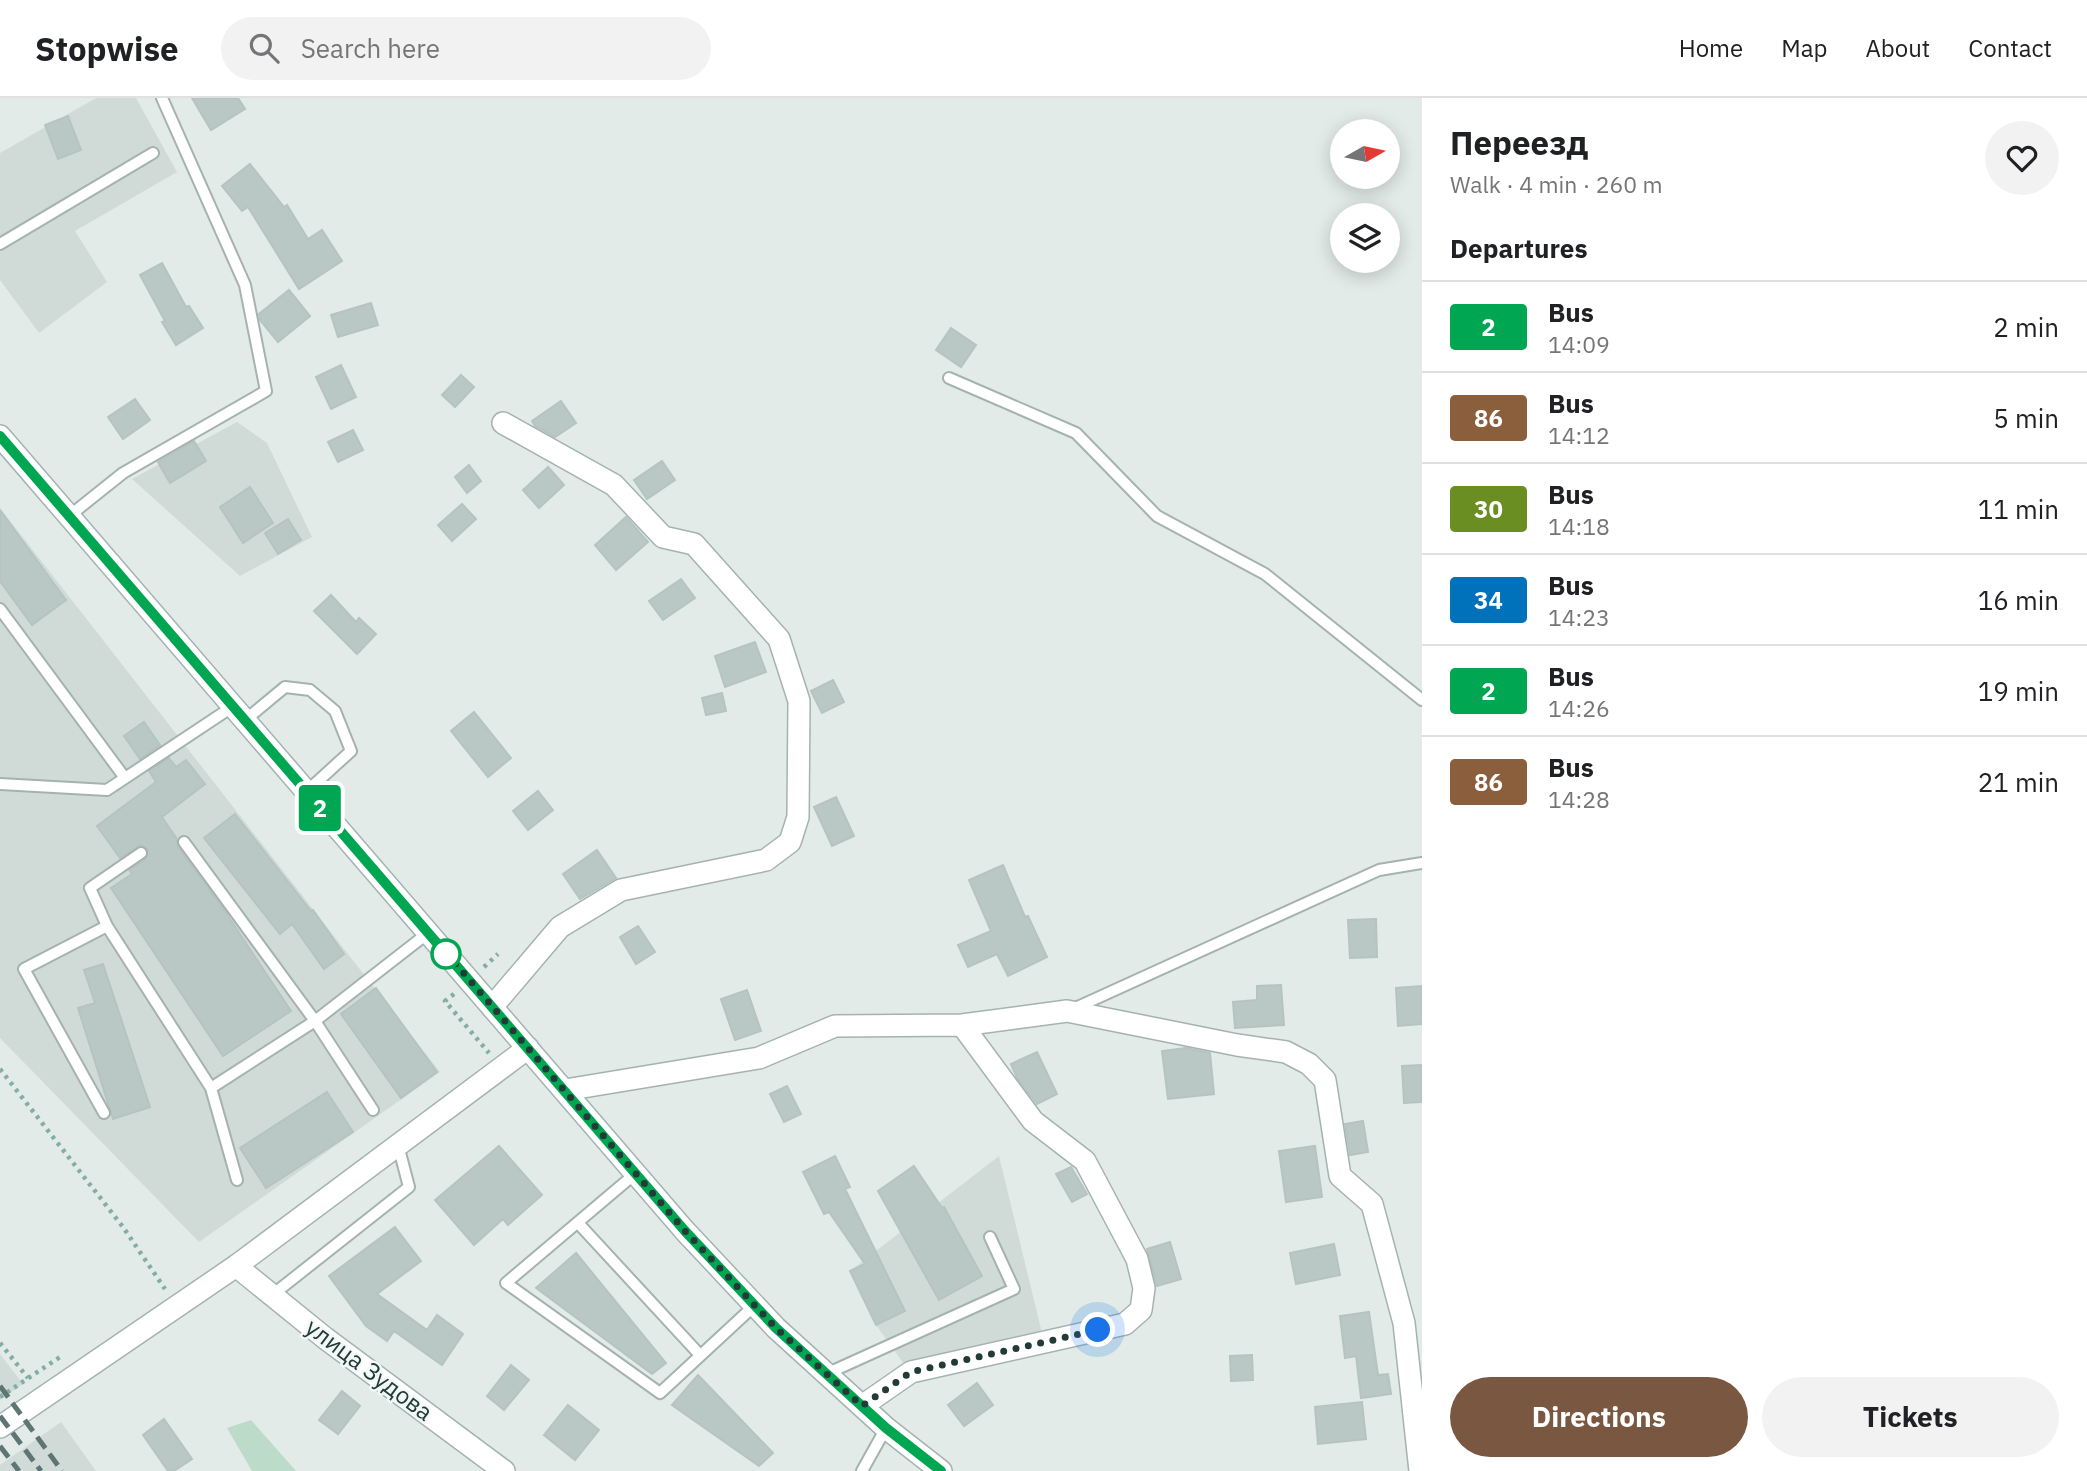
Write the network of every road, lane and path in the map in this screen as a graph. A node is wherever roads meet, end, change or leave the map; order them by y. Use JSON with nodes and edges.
{"nodes":[{"id":1,"x":162,"y":98,"type":"edge"},
{"id":2,"x":153,"y":153,"type":"dead end"},
{"id":3,"x":0,"y":244,"type":"edge"},
{"id":4,"x":949,"y":378,"type":"dead end"},
{"id":5,"x":503,"y":423,"type":"dead end"},
{"id":6,"x":0,"y":436,"type":"edge"},
{"id":7,"x":68,"y":517,"type":"junction"},
{"id":8,"x":0,"y":609,"type":"edge"},
{"id":9,"x":1422,"y":700,"type":"edge"},
{"id":10,"x":238,"y":714,"type":"junction"},
{"id":11,"x":125,"y":778,"type":"junction"},
{"id":12,"x":0,"y":784,"type":"edge"},
{"id":13,"x":306,"y":792,"type":"junction"},
{"id":14,"x":184,"y":842,"type":"dead end"},
{"id":15,"x":141,"y":853,"type":"dead end"},
{"id":16,"x":1422,"y":863,"type":"edge"},
{"id":17,"x":107,"y":926,"type":"junction"},
{"id":18,"x":428,"y":933,"type":"junction"},
{"id":19,"x":492,"y":1007,"type":"junction"},
{"id":20,"x":1067,"y":1011,"type":"junction"},
{"id":21,"x":315,"y":1021,"type":"junction"},
{"id":22,"x":962,"y":1026,"type":"junction"},
{"id":23,"x":528,"y":1048,"type":"junction"},
{"id":24,"x":0,"y":1069,"type":"edge"},
{"id":25,"x":211,"y":1088,"type":"junction"},
{"id":26,"x":565,"y":1090,"type":"junction"},
{"id":27,"x":373,"y":1110,"type":"dead end"},
{"id":28,"x":104,"y":1113,"type":"dead end"},
{"id":29,"x":398,"y":1145,"type":"junction"},
{"id":30,"x":636,"y":1173,"type":"junction"},
{"id":31,"x":237,"y":1180,"type":"dead end"},
{"id":32,"x":578,"y":1223,"type":"junction"},
{"id":33,"x":990,"y":1237,"type":"dead end"},
{"id":34,"x":236,"y":1266,"type":"junction"},
{"id":35,"x":271,"y":1296,"type":"junction"},
{"id":36,"x":755,"y":1305,"type":"junction"},
{"id":37,"x":177,"y":1307,"type":"junction"},
{"id":38,"x":0,"y":1343,"type":"edge"},
{"id":39,"x":700,"y":1355,"type":"junction"},
{"id":40,"x":826,"y":1374,"type":"junction"},
{"id":41,"x":28,"y":1378,"type":"dead end"},
{"id":42,"x":862,"y":1406,"type":"junction"},
{"id":43,"x":0,"y":1427,"type":"edge"},
{"id":44,"x":886,"y":1428,"type":"junction"},
{"id":45,"x":504,"y":1471,"type":"edge"},
{"id":46,"x":862,"y":1471,"type":"edge"},
{"id":47,"x":940,"y":1471,"type":"edge"},
{"id":48,"x":1420,"y":1471,"type":"edge"}],
"edges":[{"from":1,"to":7,"type":"lane"},
{"from":2,"to":3,"type":"lane"},
{"from":4,"to":9,"type":"lane"},
{"from":5,"to":19,"type":"street"},
{"from":6,"to":7,"type":"street"},
{"from":7,"to":10,"type":"street"},
{"from":8,"to":11,"type":"lane"},
{"from":10,"to":11,"type":"lane"},
{"from":10,"to":13,"type":"street"},
{"from":10,"to":13,"type":"lane"},
{"from":11,"to":12,"type":"lane"},
{"from":13,"to":18,"type":"street"},
{"from":14,"to":21,"type":"lane"},
{"from":15,"to":17,"type":"lane"},
{"from":16,"to":20,"type":"lane"},
{"from":17,"to":25,"type":"lane"},
{"from":17,"to":28,"type":"lane"},
{"from":18,"to":19,"type":"street"},
{"from":18,"to":21,"type":"lane"},
{"from":19,"to":23,"type":"street"},
{"from":20,"to":22,"type":"street"},
{"from":20,"to":48,"type":"street"},
{"from":21,"to":25,"type":"lane"},
{"from":21,"to":27,"type":"lane"},
{"from":22,"to":26,"type":"street"},
{"from":22,"to":42,"type":"street"},
{"from":23,"to":26,"type":"street"},
{"from":23,"to":29,"type":"street"},
{"from":24,"to":37,"type":"path"},
{"from":25,"to":31,"type":"lane"},
{"from":26,"to":30,"type":"street"},
{"from":29,"to":34,"type":"street"},
{"from":29,"to":35,"type":"lane"},
{"from":30,"to":32,"type":"lane"},
{"from":30,"to":36,"type":"street"},
{"from":32,"to":39,"type":"lane"},
{"from":32,"to":39,"type":"lane"},
{"from":33,"to":40,"type":"lane"},
{"from":34,"to":35,"type":"street","name":"улица Зудова"},
{"from":34,"to":37,"type":"street"},
{"from":35,"to":45,"type":"street","name":"улица Зудова"},
{"from":36,"to":39,"type":"lane"},
{"from":36,"to":40,"type":"street"},
{"from":37,"to":43,"type":"street"},
{"from":38,"to":41,"type":"path"},
{"from":40,"to":42,"type":"street"},
{"from":42,"to":44,"type":"street"},
{"from":44,"to":46,"type":"lane"},
{"from":44,"to":47,"type":"street"}]}
